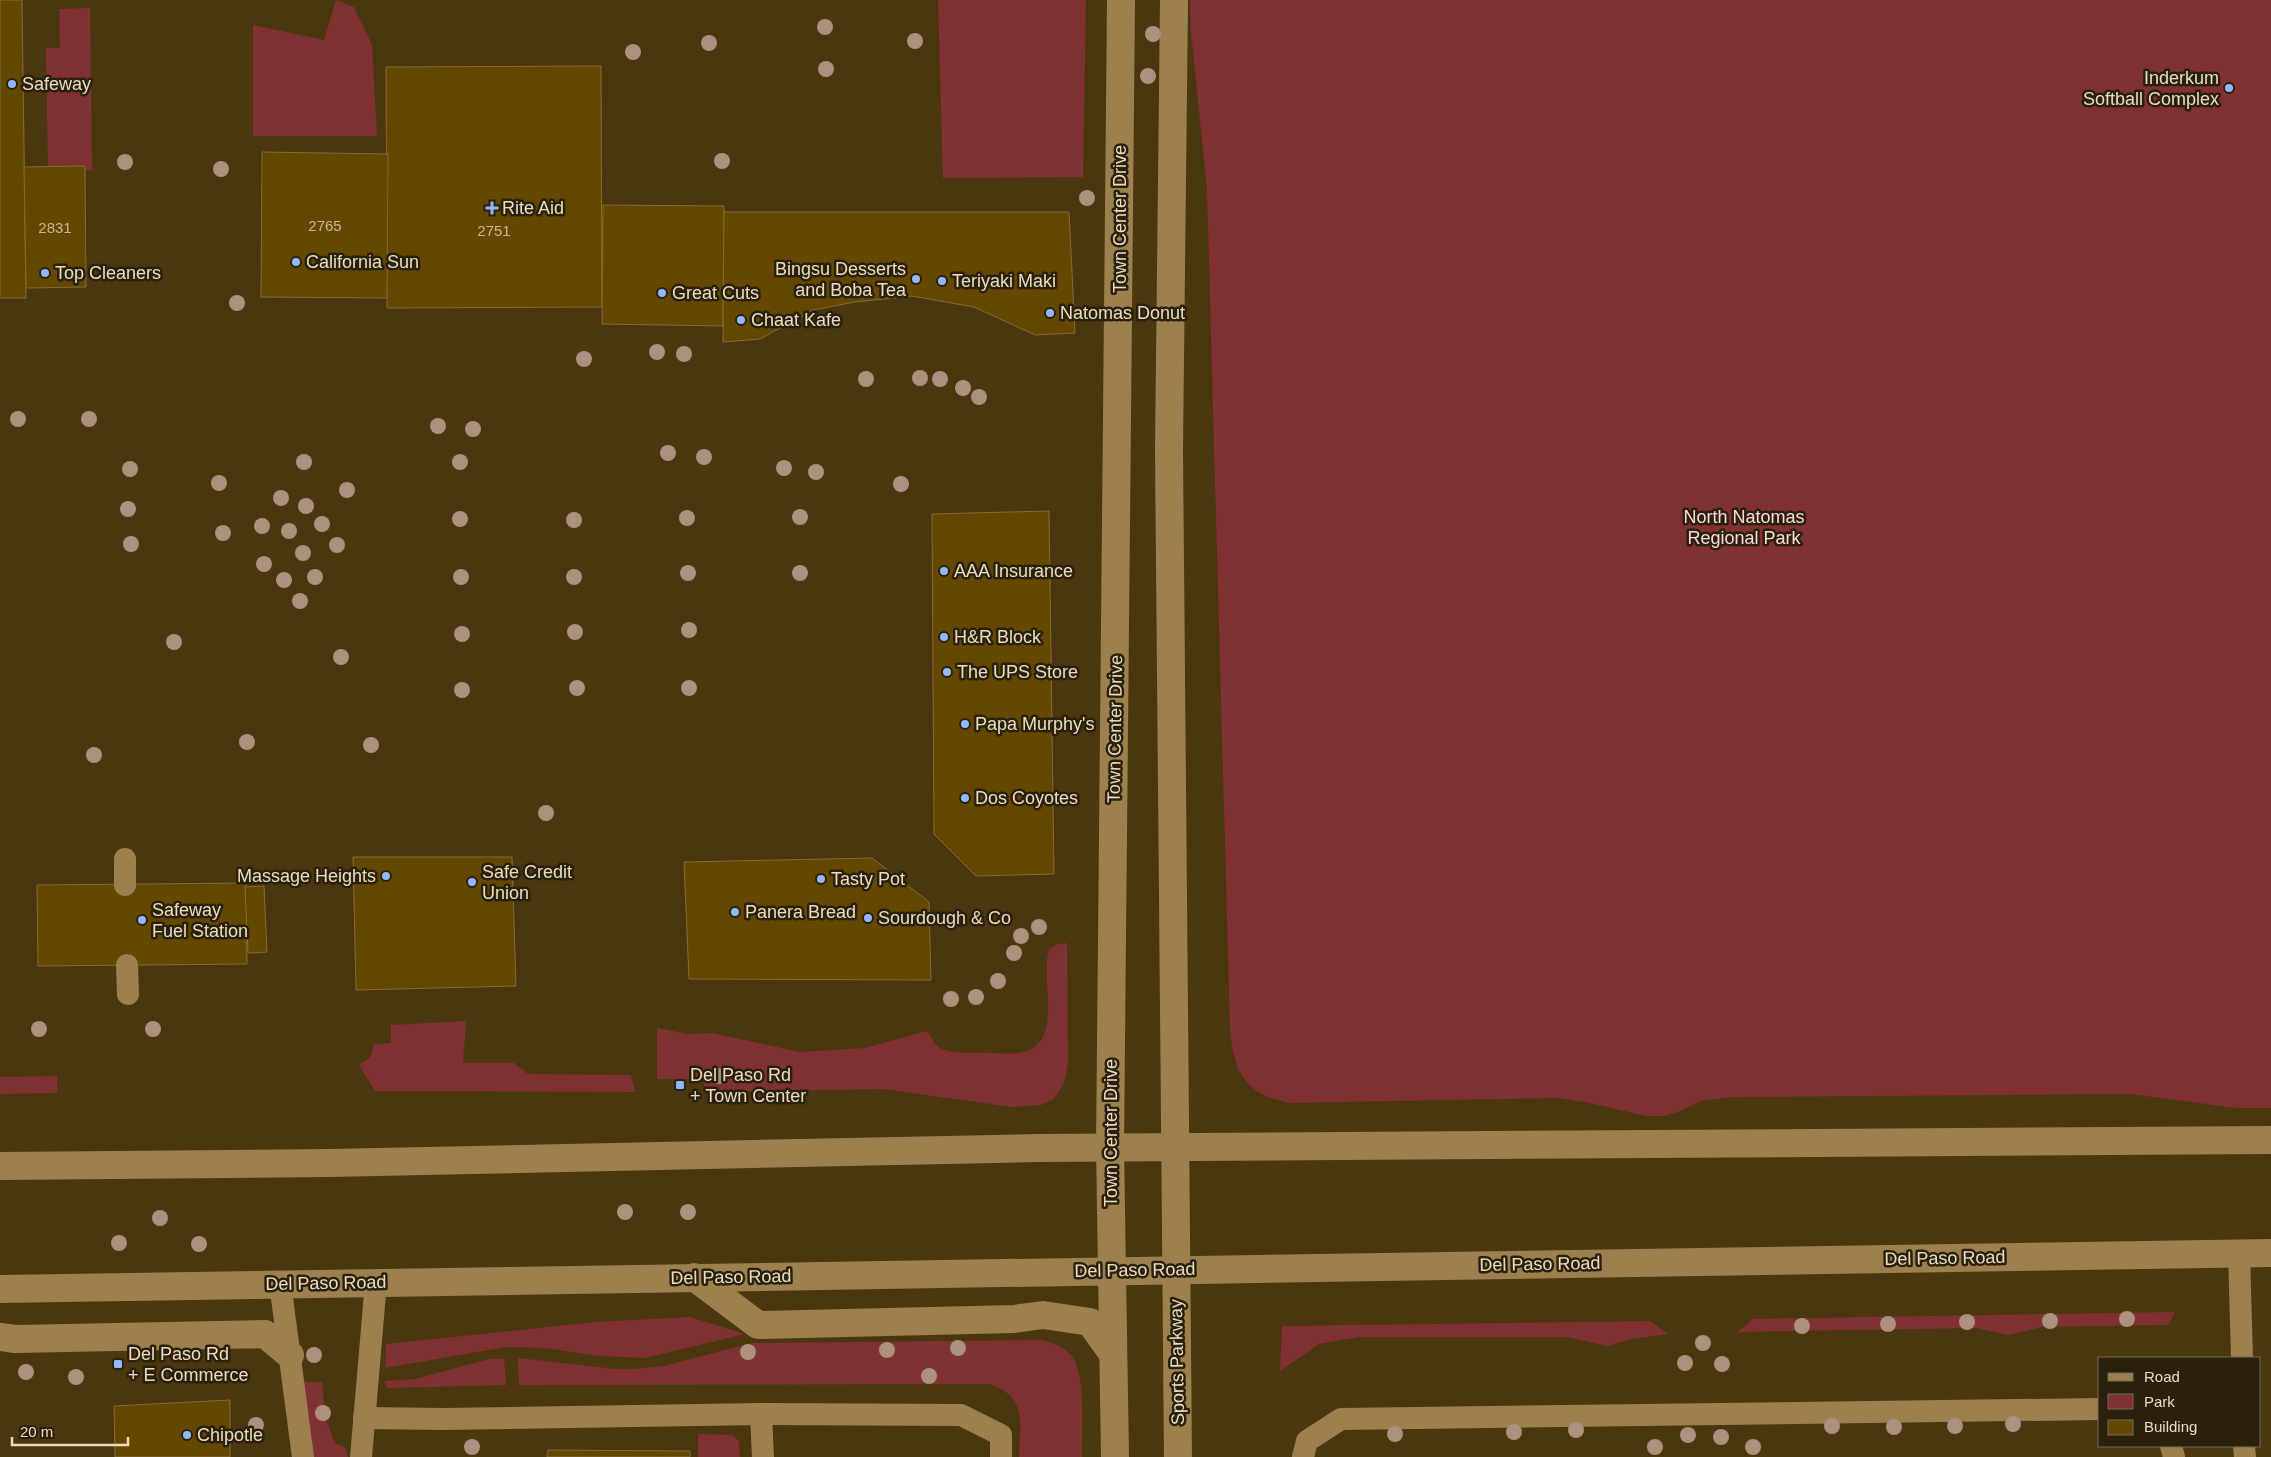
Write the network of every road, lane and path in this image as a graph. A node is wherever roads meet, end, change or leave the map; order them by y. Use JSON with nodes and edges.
{"nodes":[{"id":1,"x":1121,"y":0,"type":"edge"},
{"id":2,"x":1174,"y":0,"type":"edge"},
{"id":3,"x":125,"y":859,"type":"dead end"},
{"id":4,"x":125,"y":885,"type":"dead end"},
{"id":5,"x":127,"y":965,"type":"dead end"},
{"id":6,"x":128,"y":994,"type":"dead end"},
{"id":7,"x":2271,"y":1140,"type":"edge"},
{"id":8,"x":1174,"y":1146,"type":"junction"},
{"id":9,"x":1110,"y":1147,"type":"junction"},
{"id":10,"x":0,"y":1166,"type":"edge"},
{"id":11,"x":2271,"y":1253,"type":"edge"},
{"id":12,"x":2239,"y":1254,"type":"junction"},
{"id":13,"x":1176,"y":1270,"type":"junction"},
{"id":14,"x":1111,"y":1271,"type":"junction"},
{"id":15,"x":694,"y":1277,"type":"junction"},
{"id":16,"x":376,"y":1282,"type":"junction"},
{"id":17,"x":280,"y":1283,"type":"junction"},
{"id":18,"x":0,"y":1289,"type":"edge"},
{"id":19,"x":0,"y":1337,"type":"edge"},
{"id":20,"x":1113,"y":1354,"type":"junction"},
{"id":21,"x":290,"y":1356,"type":"junction"},
{"id":22,"x":2242,"y":1357,"type":"edge"},
{"id":23,"x":2098,"y":1409,"type":"edge"},
{"id":24,"x":761,"y":1414,"type":"junction"},
{"id":25,"x":364,"y":1418,"type":"junction"},
{"id":26,"x":304,"y":1457,"type":"edge"},
{"id":27,"x":361,"y":1457,"type":"edge"},
{"id":28,"x":763,"y":1457,"type":"edge"},
{"id":29,"x":1001,"y":1457,"type":"edge"},
{"id":30,"x":1115,"y":1457,"type":"edge"},
{"id":31,"x":1178,"y":1457,"type":"edge"},
{"id":32,"x":1303,"y":1457,"type":"edge"}],
"edges":[{"from":1,"to":9,"type":"main road","name":"Town Center Drive"},
{"from":2,"to":8,"type":"main road"},
{"from":3,"to":4,"type":"lane"},
{"from":5,"to":6,"type":"lane"},
{"from":7,"to":8,"type":"main road"},
{"from":8,"to":9,"type":"main road"},
{"from":8,"to":13,"type":"main road","name":"Sports Parkway"},
{"from":9,"to":10,"type":"main road"},
{"from":9,"to":14,"type":"main road","name":"Town Center Drive"},
{"from":11,"to":12,"type":"main road","name":"Del Paso Road"},
{"from":12,"to":13,"type":"main road","name":"Del Paso Road"},
{"from":12,"to":22,"type":"lane"},
{"from":13,"to":14,"type":"main road","name":"Del Paso Road"},
{"from":13,"to":31,"type":"main road","name":"Sports Parkway"},
{"from":14,"to":15,"type":"main road","name":"Del Paso Road"},
{"from":14,"to":20,"type":"main road","name":"Town Center Drive"},
{"from":15,"to":16,"type":"main road","name":"Del Paso Road"},
{"from":15,"to":20,"type":"main road"},
{"from":16,"to":17,"type":"main road","name":"Del Paso Road"},
{"from":16,"to":25,"type":"lane"},
{"from":17,"to":18,"type":"main road","name":"Del Paso Road"},
{"from":17,"to":21,"type":"lane"},
{"from":19,"to":21,"type":"main road"},
{"from":20,"to":30,"type":"main road","name":"Town Center Drive"},
{"from":21,"to":26,"type":"lane"},
{"from":23,"to":32,"type":"lane"},
{"from":24,"to":25,"type":"lane"},
{"from":24,"to":28,"type":"lane"},
{"from":24,"to":29,"type":"lane"},
{"from":25,"to":27,"type":"lane"}]}
